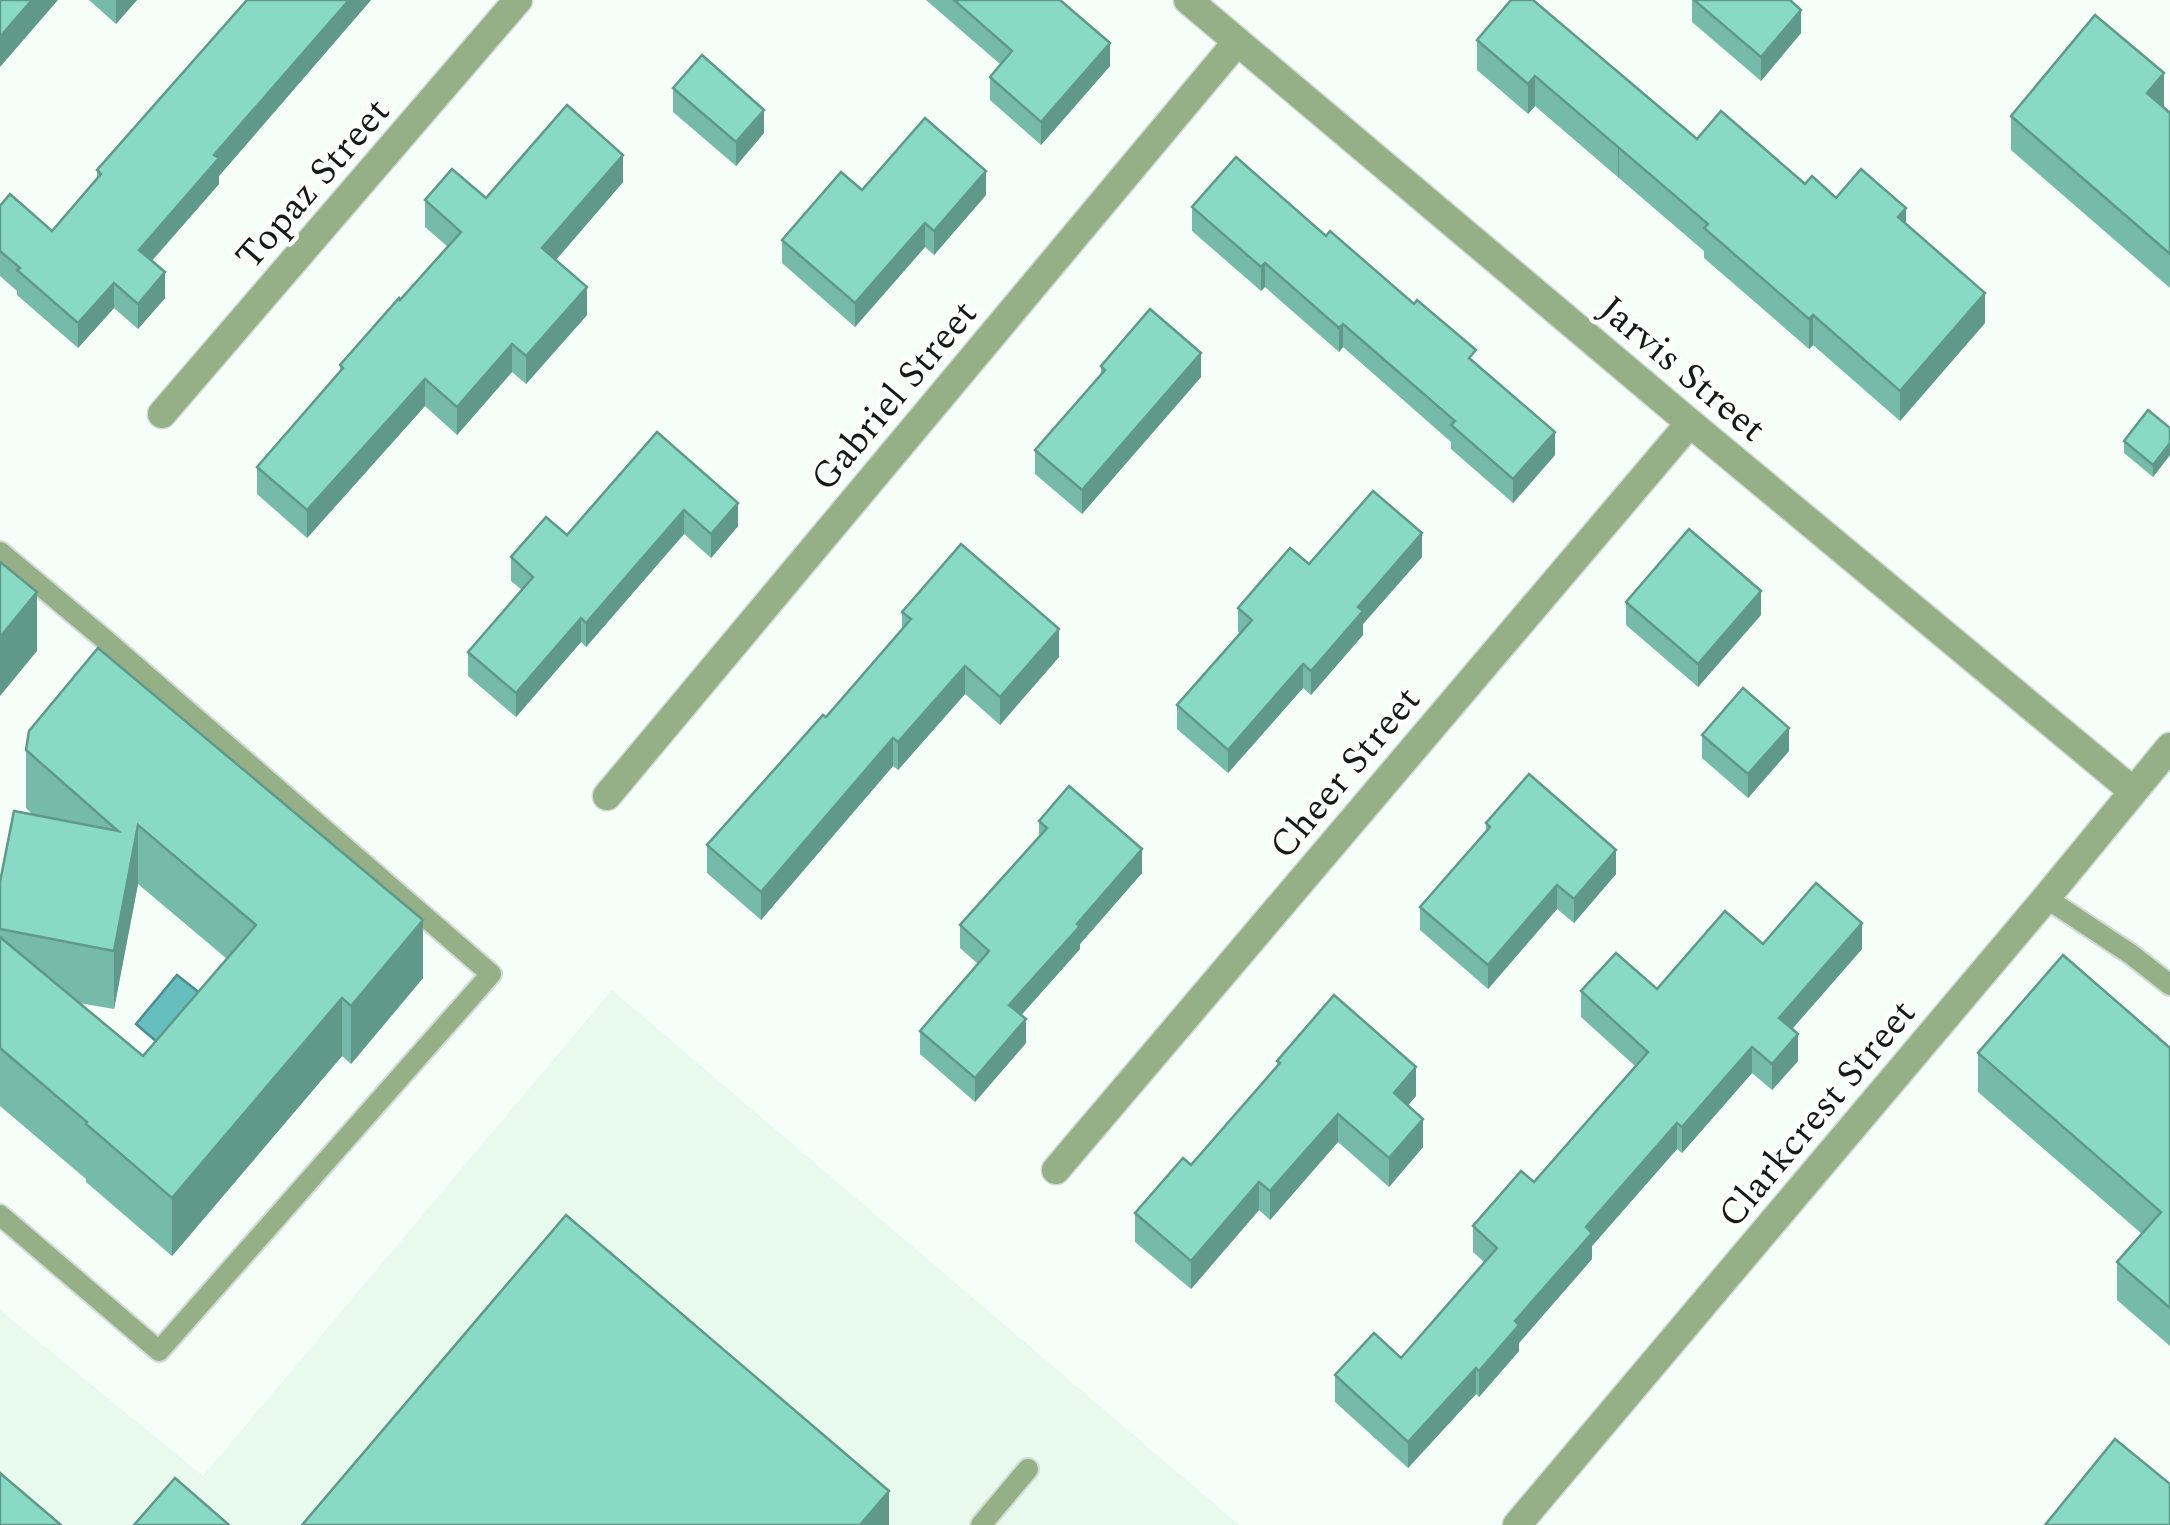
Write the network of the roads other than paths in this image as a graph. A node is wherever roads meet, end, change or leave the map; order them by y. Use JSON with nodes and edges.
{"nodes":[{"id":1,"x":518,"y":0,"type":"edge"},
{"id":2,"x":1188,"y":0,"type":"edge"},
{"id":3,"x":1237,"y":42,"type":"junction"},
{"id":4,"x":162,"y":414,"type":"dead end"},
{"id":5,"x":1690,"y":423,"type":"junction"},
{"id":6,"x":0,"y":552,"type":"edge"},
{"id":7,"x":2170,"y":747,"type":"edge"},
{"id":8,"x":2132,"y":791,"type":"junction"},
{"id":9,"x":607,"y":796,"type":"dead end"},
{"id":10,"x":2046,"y":898,"type":"junction"},
{"id":11,"x":2170,"y":985,"type":"edge"},
{"id":12,"x":1056,"y":1170,"type":"dead end"},
{"id":13,"x":0,"y":1215,"type":"edge"},
{"id":14,"x":1028,"y":1469,"type":"dead end"},
{"id":15,"x":982,"y":1525,"type":"edge"},
{"id":16,"x":1516,"y":1525,"type":"edge"}],
"edges":[{"from":1,"to":4,"type":"street","name":"Topaz Street"},
{"from":2,"to":3,"type":"street","name":"Jarvis Street"},
{"from":3,"to":5,"type":"street","name":"Jarvis Street"},
{"from":3,"to":9,"type":"street","name":"Gabriel Street"},
{"from":5,"to":8,"type":"street","name":"Jarvis Street"},
{"from":5,"to":12,"type":"street","name":"Cheer Street"},
{"from":6,"to":13,"type":"lane"},
{"from":7,"to":8,"type":"street","name":"Clarkcrest Street"},
{"from":8,"to":10,"type":"street","name":"Clarkcrest Street"},
{"from":10,"to":11,"type":"lane"},
{"from":10,"to":16,"type":"street","name":"Clarkcrest Street"},
{"from":14,"to":15,"type":"lane"}]}
